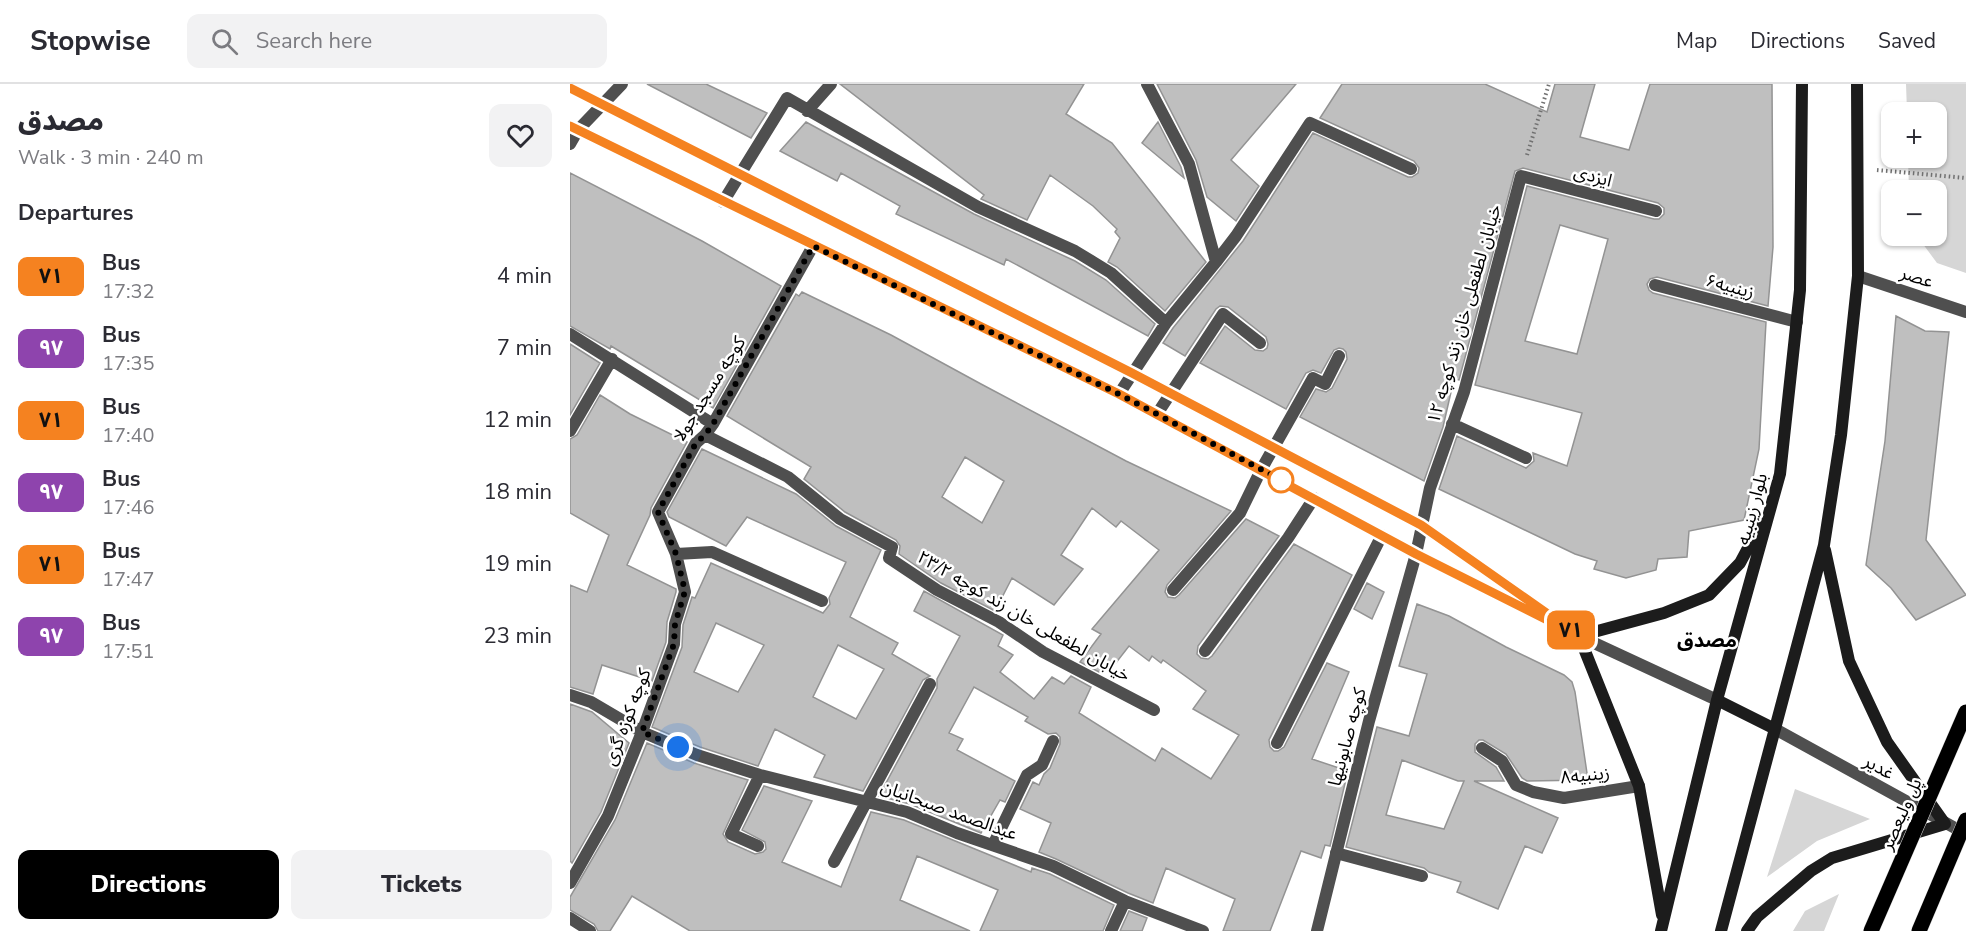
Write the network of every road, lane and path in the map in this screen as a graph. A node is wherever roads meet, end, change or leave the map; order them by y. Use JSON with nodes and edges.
{"nodes":[{"id":1,"x":622,"y":84,"type":"edge"},
{"id":2,"x":831,"y":84,"type":"edge"},
{"id":3,"x":1147,"y":84,"type":"edge"},
{"id":4,"x":1549,"y":84,"type":"edge"},
{"id":5,"x":1802,"y":84,"type":"edge"},
{"id":6,"x":1857,"y":84,"type":"edge"},
{"id":7,"x":570,"y":88,"type":"edge"},
{"id":8,"x":603,"y":104,"type":"junction"},
{"id":9,"x":807,"y":111,"type":"junction"},
{"id":10,"x":574,"y":128,"type":"edge"},
{"id":11,"x":570,"y":144,"type":"edge"},
{"id":12,"x":1858,"y":168,"type":"junction"},
{"id":13,"x":1411,"y":169,"type":"dead end"},
{"id":14,"x":739,"y":174,"type":"junction"},
{"id":15,"x":1521,"y":176,"type":"junction"},
{"id":16,"x":1966,"y":178,"type":"edge"},
{"id":17,"x":723,"y":202,"type":"junction"},
{"id":18,"x":1656,"y":212,"type":"dead end"},
{"id":19,"x":813,"y":246,"type":"junction"},
{"id":20,"x":1216,"y":262,"type":"junction"},
{"id":21,"x":1858,"y":276,"type":"junction"},
{"id":22,"x":1655,"y":285,"type":"dead end"},
{"id":23,"x":1966,"y":312,"type":"edge"},
{"id":24,"x":1797,"y":322,"type":"junction"},
{"id":25,"x":1166,"y":323,"type":"junction"},
{"id":26,"x":570,"y":334,"type":"edge"},
{"id":27,"x":1260,"y":343,"type":"dead end"},
{"id":28,"x":1339,"y":356,"type":"dead end"},
{"id":29,"x":612,"y":358,"type":"junction"},
{"id":30,"x":1132,"y":373,"type":"junction"},
{"id":31,"x":1119,"y":394,"type":"junction"},
{"id":32,"x":1171,"y":394,"type":"junction"},
{"id":33,"x":1157,"y":414,"type":"junction"},
{"id":34,"x":713,"y":424,"type":"junction"},
{"id":35,"x":1452,"y":424,"type":"junction"},
{"id":36,"x":570,"y":431,"type":"edge"},
{"id":37,"x":705,"y":435,"type":"junction"},
{"id":38,"x":1274,"y":448,"type":"junction"},
{"id":39,"x":1526,"y":458,"type":"dead end"},
{"id":40,"x":1261,"y":470,"type":"junction"},
{"id":41,"x":1314,"y":498,"type":"junction"},
{"id":42,"x":1773,"y":502,"type":"junction"},
{"id":43,"x":1421,"y":525,"type":"junction"},
{"id":44,"x":1382,"y":535,"type":"junction"},
{"id":45,"x":1824,"y":545,"type":"junction"},
{"id":46,"x":676,"y":554,"type":"junction"},
{"id":47,"x":1416,"y":554,"type":"junction"},
{"id":48,"x":1173,"y":590,"type":"dead end"},
{"id":49,"x":822,"y":601,"type":"dead end"},
{"id":50,"x":1579,"y":636,"type":"junction"},
{"id":51,"x":1205,"y":651,"type":"dead end"},
{"id":52,"x":930,"y":684,"type":"dead end"},
{"id":53,"x":570,"y":695,"type":"edge"},
{"id":54,"x":1717,"y":700,"type":"junction"},
{"id":55,"x":1154,"y":710,"type":"dead end"},
{"id":56,"x":1966,"y":712,"type":"edge"},
{"id":57,"x":1775,"y":729,"type":"junction"},
{"id":58,"x":642,"y":732,"type":"junction"},
{"id":59,"x":1053,"y":741,"type":"dead end"},
{"id":60,"x":1277,"y":743,"type":"dead end"},
{"id":61,"x":1482,"y":748,"type":"dead end"},
{"id":62,"x":760,"y":775,"type":"junction"},
{"id":63,"x":1639,"y":786,"type":"junction"},
{"id":64,"x":866,"y":800,"type":"junction"},
{"id":65,"x":1966,"y":820,"type":"edge"},
{"id":66,"x":1945,"y":824,"type":"junction"},
{"id":67,"x":1966,"y":834,"type":"edge"},
{"id":68,"x":993,"y":845,"type":"junction"},
{"id":69,"x":758,"y":846,"type":"dead end"},
{"id":70,"x":1336,"y":853,"type":"junction"},
{"id":71,"x":834,"y":862,"type":"dead end"},
{"id":72,"x":1422,"y":876,"type":"dead end"},
{"id":73,"x":570,"y":884,"type":"edge"},
{"id":74,"x":1125,"y":901,"type":"junction"},
{"id":75,"x":570,"y":918,"type":"edge"},
{"id":76,"x":1662,"y":927,"type":"edge"},
{"id":77,"x":591,"y":931,"type":"edge"},
{"id":78,"x":1111,"y":931,"type":"edge"},
{"id":79,"x":1203,"y":931,"type":"edge"},
{"id":80,"x":1317,"y":931,"type":"edge"},
{"id":81,"x":1721,"y":931,"type":"edge"},
{"id":82,"x":1747,"y":931,"type":"edge"},
{"id":83,"x":1871,"y":931,"type":"edge"},
{"id":84,"x":1919,"y":931,"type":"edge"}],
"edges":[{"from":1,"to":8,"type":"street"},
{"from":2,"to":9,"type":"street"},
{"from":3,"to":20,"type":"street"},
{"from":4,"to":15,"type":"path"},
{"from":5,"to":24,"type":"main road","name":"بلوار زینبیه"},
{"from":6,"to":12,"type":"main road"},
{"from":7,"to":8,"type":"street"},
{"from":8,"to":10,"type":"street"},
{"from":8,"to":14,"type":"street"},
{"from":9,"to":14,"type":"street"},
{"from":9,"to":25,"type":"street"},
{"from":10,"to":11,"type":"street"},
{"from":10,"to":17,"type":"street"},
{"from":12,"to":16,"type":"path"},
{"from":12,"to":21,"type":"main road"},
{"from":13,"to":20,"type":"street"},
{"from":14,"to":17,"type":"street"},
{"from":14,"to":30,"type":"street"},
{"from":15,"to":18,"type":"street","name":"ایزدی"},
{"from":15,"to":35,"type":"street","name":"خیابان لطفعلی خان زند کوچه ۱۲"},
{"from":17,"to":19,"type":"street"},
{"from":19,"to":31,"type":"street"},
{"from":19,"to":34,"type":"street","name":"کوچه مسجد جولا"},
{"from":20,"to":25,"type":"street"},
{"from":21,"to":23,"type":"street","name":"عصر"},
{"from":21,"to":45,"type":"main road"},
{"from":22,"to":24,"type":"street","name":"۶زینبیه"},
{"from":24,"to":42,"type":"main road","name":"بلوار زینبیه"},
{"from":25,"to":30,"type":"street"},
{"from":26,"to":29,"type":"street"},
{"from":27,"to":32,"type":"street"},
{"from":28,"to":38,"type":"street"},
{"from":29,"to":34,"type":"street"},
{"from":29,"to":36,"type":"street"},
{"from":30,"to":31,"type":"street"},
{"from":30,"to":32,"type":"street"},
{"from":31,"to":33,"type":"street"},
{"from":32,"to":33,"type":"street"},
{"from":32,"to":38,"type":"street"},
{"from":33,"to":40,"type":"street"},
{"from":34,"to":37,"type":"street","name":"کوچه مسجد جولا"},
{"from":35,"to":39,"type":"street"},
{"from":35,"to":43,"type":"street","name":"خیابان لطفعلی خان زند کوچه ۱۲"},
{"from":37,"to":46,"type":"street","name":"کوچه مسجد جولا"},
{"from":37,"to":55,"type":"street","name":"خیابان لطفعلی خان زند کوچه ۲۳/۲"},
{"from":38,"to":40,"type":"street"},
{"from":38,"to":43,"type":"street"},
{"from":40,"to":41,"type":"street"},
{"from":40,"to":48,"type":"street"},
{"from":41,"to":44,"type":"street"},
{"from":41,"to":51,"type":"street"},
{"from":42,"to":50,"type":"main road"},
{"from":42,"to":54,"type":"main road","name":"بلوار زینبیه"},
{"from":43,"to":47,"type":"street","name":"خیابان لطفعلی خان زند کوچه ۱۲"},
{"from":43,"to":50,"type":"street"},
{"from":44,"to":47,"type":"street"},
{"from":44,"to":60,"type":"street"},
{"from":45,"to":57,"type":"main road"},
{"from":45,"to":66,"type":"main road"},
{"from":46,"to":49,"type":"street"},
{"from":46,"to":58,"type":"street","name":"کوچه کوزه گری"},
{"from":47,"to":50,"type":"street"},
{"from":47,"to":70,"type":"street","name":"کوچه صابونیها"},
{"from":50,"to":54,"type":"street"},
{"from":50,"to":63,"type":"main road"},
{"from":52,"to":64,"type":"street"},
{"from":53,"to":58,"type":"street","name":"عبدالصمد صبحانیان"},
{"from":54,"to":57,"type":"main road"},
{"from":54,"to":76,"type":"main road","name":"بلوار زینبیه"},
{"from":56,"to":83,"type":"main road","name":"پل ولیعصر","bridge":true},
{"from":57,"to":66,"type":"street","name":"غدیر"},
{"from":57,"to":81,"type":"main road"},
{"from":58,"to":62,"type":"street","name":"عبدالصمد صبحانیان"},
{"from":58,"to":73,"type":"street","name":"کوچه کوزه گری"},
{"from":59,"to":68,"type":"street"},
{"from":61,"to":63,"type":"street","name":"زینبیه۸"},
{"from":62,"to":64,"type":"street","name":"عبدالصمد صبحانیان"},
{"from":62,"to":69,"type":"street"},
{"from":63,"to":76,"type":"main road"},
{"from":64,"to":68,"type":"street","name":"عبدالصمد صبحانیان"},
{"from":64,"to":71,"type":"street"},
{"from":65,"to":84,"type":"main road","bridge":true},
{"from":66,"to":67,"type":"street","name":"غدیر"},
{"from":66,"to":82,"type":"main road"},
{"from":68,"to":74,"type":"street","name":"عبدالصمد صبحانیان"},
{"from":70,"to":72,"type":"street"},
{"from":70,"to":80,"type":"street","name":"کوچه صابونیها"},
{"from":74,"to":78,"type":"street"},
{"from":74,"to":79,"type":"street","name":"عبدالصمد صبحانیان"},
{"from":75,"to":77,"type":"street"}]}
